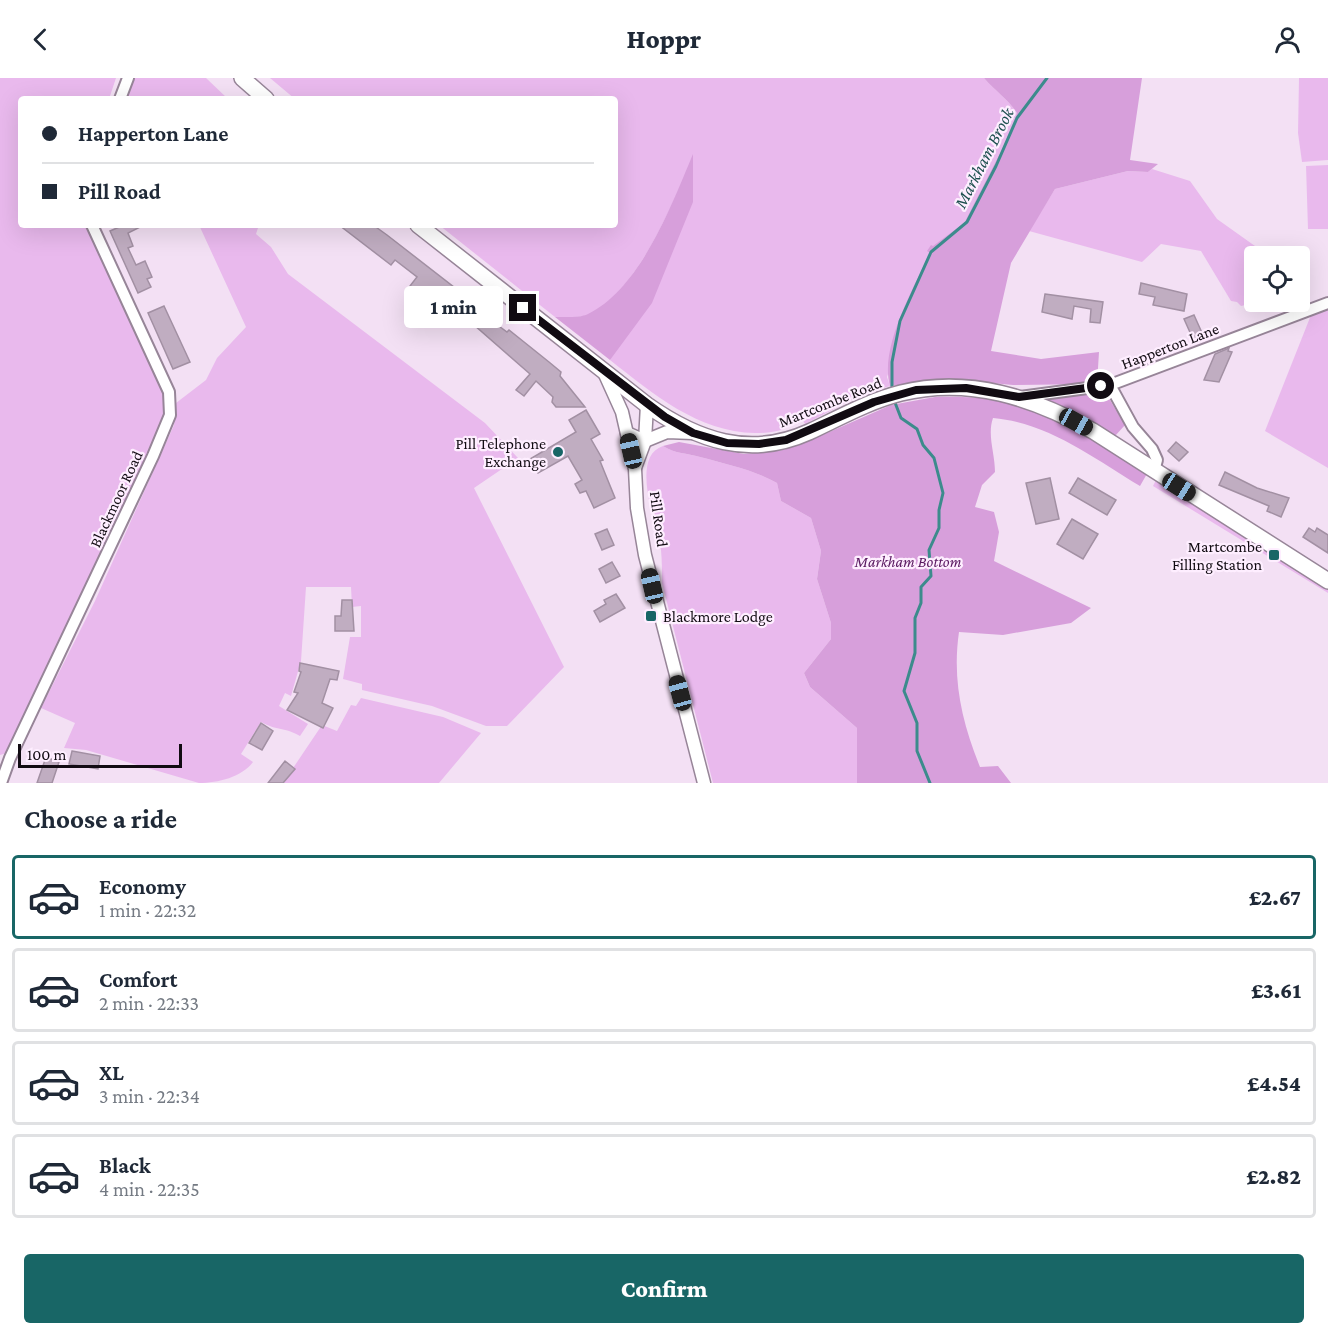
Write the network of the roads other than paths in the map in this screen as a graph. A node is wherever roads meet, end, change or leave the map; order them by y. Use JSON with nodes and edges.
{"nodes":[{"id":1,"x":128,"y":78,"type":"edge"},
{"id":2,"x":242,"y":78,"type":"edge"},
{"id":3,"x":121,"y":96,"type":"edge"},
{"id":4,"x":263,"y":96,"type":"edge"},
{"id":5,"x":93,"y":228,"type":"edge"},
{"id":6,"x":422,"y":228,"type":"edge"},
{"id":7,"x":1328,"y":303,"type":"edge"},
{"id":8,"x":603,"y":370,"type":"junction"},
{"id":9,"x":1110,"y":385,"type":"junction"},
{"id":10,"x":1019,"y":397,"type":"junction"},
{"id":11,"x":642,"y":400,"type":"junction"},
{"id":12,"x":622,"y":412,"type":"junction"},
{"id":13,"x":627,"y":433,"type":"junction"},
{"id":14,"x":693,"y":433,"type":"junction"},
{"id":15,"x":645,"y":441,"type":"junction"},
{"id":16,"x":635,"y":469,"type":"junction"},
{"id":17,"x":1154,"y":471,"type":"junction"},
{"id":18,"x":1328,"y":581,"type":"edge"},
{"id":19,"x":1,"y":783,"type":"edge"},
{"id":20,"x":704,"y":783,"type":"edge"}],
"edges":[{"from":1,"to":3,"type":"street"},
{"from":2,"to":4,"type":"main road"},
{"from":5,"to":19,"type":"street","name":"Blackmoor Road"},
{"from":6,"to":8,"type":"main road","name":"Pill Road"},
{"from":7,"to":9,"type":"street","name":"Happerton Lane"},
{"from":8,"to":11,"type":"main road","name":"Martcombe Road"},
{"from":8,"to":12,"type":"street","name":"Pill Road"},
{"from":9,"to":10,"type":"street","name":"Happerton Lane"},
{"from":9,"to":17,"type":"street"},
{"from":10,"to":14,"type":"main road","name":"Martcombe Road"},
{"from":10,"to":17,"type":"main road","name":"Martcombe Road"},
{"from":11,"to":12,"type":"street"},
{"from":11,"to":14,"type":"main road","name":"Martcombe Road"},
{"from":11,"to":15,"type":"street","name":"Pill Road"},
{"from":12,"to":13,"type":"street","name":"Pill Road"},
{"from":13,"to":15,"type":"street"},
{"from":13,"to":16,"type":"street","name":"Pill Road"},
{"from":14,"to":15,"type":"street"},
{"from":15,"to":16,"type":"street","name":"Pill Road"},
{"from":16,"to":20,"type":"street","name":"Pill Road"},
{"from":17,"to":18,"type":"main road","name":"Martcombe Road"}]}
